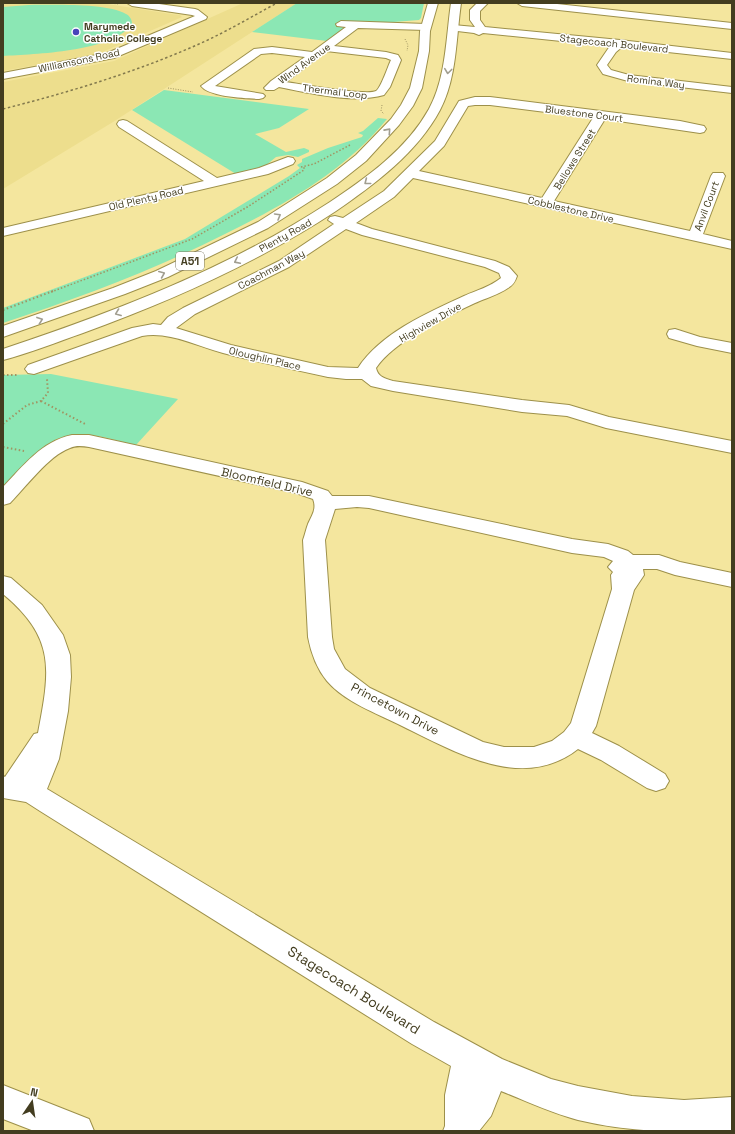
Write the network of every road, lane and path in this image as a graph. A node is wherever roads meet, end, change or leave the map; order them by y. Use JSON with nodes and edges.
{"nodes":[{"id":1,"x":107,"y":3,"type":"edge"},
{"id":2,"x":132,"y":3,"type":"edge"},
{"id":3,"x":433,"y":3,"type":"edge"},
{"id":4,"x":456,"y":3,"type":"edge"},
{"id":5,"x":480,"y":3,"type":"edge"},
{"id":6,"x":522,"y":3,"type":"edge"},
{"id":7,"x":488,"y":4,"type":"edge"},
{"id":8,"x":121,"y":5,"type":"dead end"},
{"id":9,"x":160,"y":8,"type":"junction"},
{"id":10,"x":340,"y":24,"type":"dead end"},
{"id":11,"x":355,"y":26,"type":"junction"},
{"id":12,"x":377,"y":26,"type":"junction"},
{"id":13,"x":427,"y":26,"type":"junction"},
{"id":14,"x":732,"y":26,"type":"edge"},
{"id":15,"x":176,"y":28,"type":"junction"},
{"id":16,"x":396,"y":29,"type":"junction"},
{"id":17,"x":452,"y":30,"type":"junction"},
{"id":18,"x":479,"y":31,"type":"junction"},
{"id":19,"x":615,"y":45,"type":"junction"},
{"id":20,"x":248,"y":47,"type":"dead end"},
{"id":21,"x":424,"y":47,"type":"junction"},
{"id":22,"x":324,"y":48,"type":"junction"},
{"id":23,"x":262,"y":50,"type":"junction"},
{"id":24,"x":314,"y":55,"type":"junction"},
{"id":25,"x":732,"y":56,"type":"edge"},
{"id":26,"x":3,"y":76,"type":"edge"},
{"id":27,"x":275,"y":84,"type":"junction"},
{"id":28,"x":168,"y":88,"type":"dead end"},
{"id":29,"x":732,"y":90,"type":"edge"},
{"id":30,"x":198,"y":92,"type":"dead end"},
{"id":31,"x":468,"y":102,"type":"joint"},
{"id":32,"x":601,"y":115,"type":"junction"},
{"id":33,"x":123,"y":124,"type":"dead end"},
{"id":34,"x":705,"y":130,"type":"dead end"},
{"id":35,"x":288,"y":161,"type":"dead end"},
{"id":36,"x":304,"y":166,"type":"dead end"},
{"id":37,"x":703,"y":172,"type":"dead end"},
{"id":38,"x":410,"y":173,"type":"junction"},
{"id":39,"x":725,"y":176,"type":"edge"},
{"id":40,"x":215,"y":182,"type":"junction"},
{"id":41,"x":546,"y":203,"type":"junction"},
{"id":42,"x":314,"y":219,"type":"junction"},
{"id":43,"x":342,"y":226,"type":"junction"},
{"id":44,"x":3,"y":232,"type":"edge"},
{"id":45,"x":695,"y":236,"type":"junction"},
{"id":46,"x":732,"y":245,"type":"edge"},
{"id":47,"x":3,"y":310,"type":"edge"},
{"id":48,"x":165,"y":330,"type":"junction"},
{"id":49,"x":3,"y":332,"type":"edge"},
{"id":50,"x":675,"y":334,"type":"dead end"},
{"id":51,"x":732,"y":348,"type":"edge"},
{"id":52,"x":3,"y":355,"type":"edge"},
{"id":53,"x":51,"y":363,"type":"junction"},
{"id":54,"x":34,"y":369,"type":"dead end"},
{"id":55,"x":368,"y":373,"type":"junction"},
{"id":56,"x":41,"y":401,"type":"junction"},
{"id":57,"x":3,"y":424,"type":"edge"},
{"id":58,"x":88,"y":426,"type":"dead end"},
{"id":59,"x":732,"y":447,"type":"edge"},
{"id":60,"x":3,"y":499,"type":"edge"},
{"id":61,"x":325,"y":503,"type":"junction"},
{"id":62,"x":626,"y":572,"type":"junction"},
{"id":63,"x":732,"y":580,"type":"edge"},
{"id":64,"x":3,"y":583,"type":"edge"},
{"id":65,"x":576,"y":736,"type":"junction"},
{"id":66,"x":656,"y":781,"type":"dead end"},
{"id":67,"x":16,"y":790,"type":"edge"},
{"id":68,"x":480,"y":1065,"type":"junction"},
{"id":69,"x":3,"y":1102,"type":"edge"},
{"id":70,"x":732,"y":1114,"type":"edge"},
{"id":71,"x":461,"y":1128,"type":"edge"},
{"id":72,"x":77,"y":1131,"type":"edge"}],
"edges":[{"from":1,"to":8,"type":"path"},
{"from":2,"to":9,"type":"main road"},
{"from":3,"to":13,"type":"main road","name":"Plenty Road","number":"A51"},
{"from":4,"to":17,"type":"main road","name":"Plenty Road","number":"A51"},
{"from":5,"to":7,"type":"main road"},
{"from":6,"to":14,"type":"main road"},
{"from":7,"to":18,"type":"main road"},
{"from":9,"to":15,"type":"main road","name":"Williamsons Road"},
{"from":9,"to":15,"type":"main road","name":"Williamsons Road"},
{"from":10,"to":11,"type":"main road"},
{"from":11,"to":12,"type":"main road"},
{"from":11,"to":22,"type":"main road","name":"Wind Avenue"},
{"from":12,"to":13,"type":"main road"},
{"from":12,"to":16,"type":"main road"},
{"from":13,"to":16,"type":"main road"},
{"from":13,"to":17,"type":"main road","name":"Stagecoach Boulevard"},
{"from":13,"to":21,"type":"main road","name":"Plenty Road","number":"A51"},
{"from":15,"to":26,"type":"main road","name":"Williamsons Road"},
{"from":16,"to":21,"type":"main road"},
{"from":17,"to":18,"type":"main road","name":"Stagecoach Boulevard"},
{"from":17,"to":42,"type":"main road","name":"Plenty Road","number":"A51","one_way":true},
{"from":18,"to":19,"type":"main road","name":"Stagecoach Boulevard"},
{"from":19,"to":25,"type":"main road","name":"Stagecoach Boulevard"},
{"from":19,"to":29,"type":"main road","name":"Romina Way"},
{"from":20,"to":23,"type":"main road"},
{"from":49,"to":21,"type":"main road","name":"Plenty Road","number":"A51","one_way":true},
{"from":22,"to":24,"type":"main road","name":"Wind Avenue"},
{"from":22,"to":27,"type":"main road","name":"Thermal Loop"},
{"from":23,"to":24,"type":"main road"},
{"from":23,"to":27,"type":"main road","name":"Wind Avenue"},
{"from":24,"to":27,"type":"main road","name":"Wind Avenue"},
{"from":28,"to":30,"type":"path"},
{"from":31,"to":32,"type":"main road","name":"Bluestone Court"},
{"from":31,"to":38,"type":"main road","name":"Coachman Way"},
{"from":32,"to":34,"type":"main road","name":"Bluestone Court"},
{"from":32,"to":41,"type":"main road","name":"Bellows Street"},
{"from":33,"to":40,"type":"main road"},
{"from":35,"to":40,"type":"main road","name":"Old Plenty Road"},
{"from":36,"to":47,"type":"path"},
{"from":37,"to":39,"type":"main road","name":"Anvil Court"},
{"from":38,"to":41,"type":"main road","name":"Cobblestone Drive"},
{"from":38,"to":43,"type":"main road","name":"Coachman Way"},
{"from":39,"to":45,"type":"main road","name":"Anvil Court"},
{"from":40,"to":44,"type":"main road","name":"Old Plenty Road"},
{"from":41,"to":45,"type":"main road","name":"Cobblestone Drive"},
{"from":42,"to":43,"type":"main road","name":"Highview Drive"},
{"from":42,"to":52,"type":"main road","name":"Plenty Road","number":"A51","one_way":true},
{"from":43,"to":48,"type":"main road","name":"Coachman Way"},
{"from":43,"to":55,"type":"main road","name":"Highview Drive"},
{"from":45,"to":46,"type":"main road","name":"Cobblestone Drive"},
{"from":48,"to":53,"type":"main road"},
{"from":48,"to":55,"type":"main road","name":"Oloughlin Place"},
{"from":50,"to":51,"type":"main road"},
{"from":53,"to":54,"type":"main road"},
{"from":53,"to":56,"type":"path"},
{"from":55,"to":59,"type":"main road"},
{"from":56,"to":57,"type":"path"},
{"from":56,"to":58,"type":"path"},
{"from":60,"to":61,"type":"main road","name":"Bloomfield Drive"},
{"from":61,"to":62,"type":"main road","name":"Bloomfield Drive"},
{"from":61,"to":65,"type":"main road","name":"Princetown Drive"},
{"from":62,"to":63,"type":"main road"},
{"from":62,"to":65,"type":"main road","name":"Princetown Drive"},
{"from":64,"to":67,"type":"main road"},
{"from":65,"to":66,"type":"main road"},
{"from":67,"to":68,"type":"main road","name":"Stagecoach Boulevard"},
{"from":68,"to":70,"type":"main road","name":"Stagecoach Boulevard"},
{"from":68,"to":71,"type":"main road"},
{"from":69,"to":72,"type":"main road"}]}
